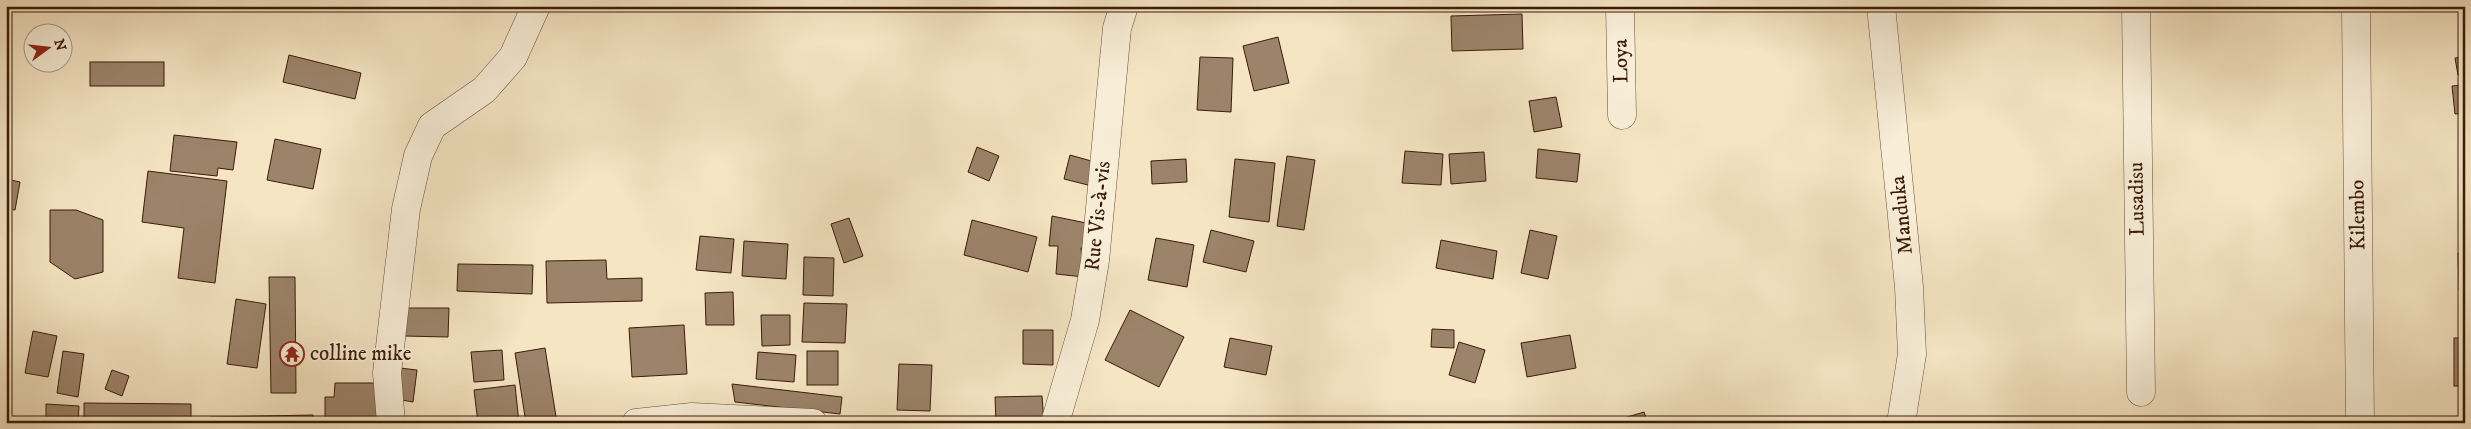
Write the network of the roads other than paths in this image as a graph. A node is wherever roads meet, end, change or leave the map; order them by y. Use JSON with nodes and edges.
{"nodes":[{"id":1,"x":536,"y":6,"type":"edge"},
{"id":2,"x":1124,"y":6,"type":"edge"},
{"id":3,"x":1620,"y":6,"type":"edge"},
{"id":4,"x":1881,"y":6,"type":"edge"},
{"id":5,"x":2136,"y":6,"type":"edge"},
{"id":6,"x":2356,"y":6,"type":"edge"},
{"id":7,"x":1622,"y":115,"type":"dead end"},
{"id":8,"x":2140,"y":392,"type":"dead end"},
{"id":9,"x":390,"y":423,"type":"edge"},
{"id":10,"x":636,"y":423,"type":"edge"},
{"id":11,"x":813,"y":423,"type":"edge"},
{"id":12,"x":1055,"y":423,"type":"edge"},
{"id":13,"x":1901,"y":423,"type":"edge"},
{"id":14,"x":2360,"y":423,"type":"edge"}],
"edges":[{"from":1,"to":9,"type":"street"},
{"from":2,"to":12,"type":"street","name":"Rue Vis-à-vis"},
{"from":3,"to":7,"type":"street","name":"Loya"},
{"from":4,"to":13,"type":"street","name":"Manduka"},
{"from":5,"to":8,"type":"street","name":"Lusadisu"},
{"from":6,"to":14,"type":"street","name":"Kilembo"},
{"from":10,"to":11,"type":"street"}]}
